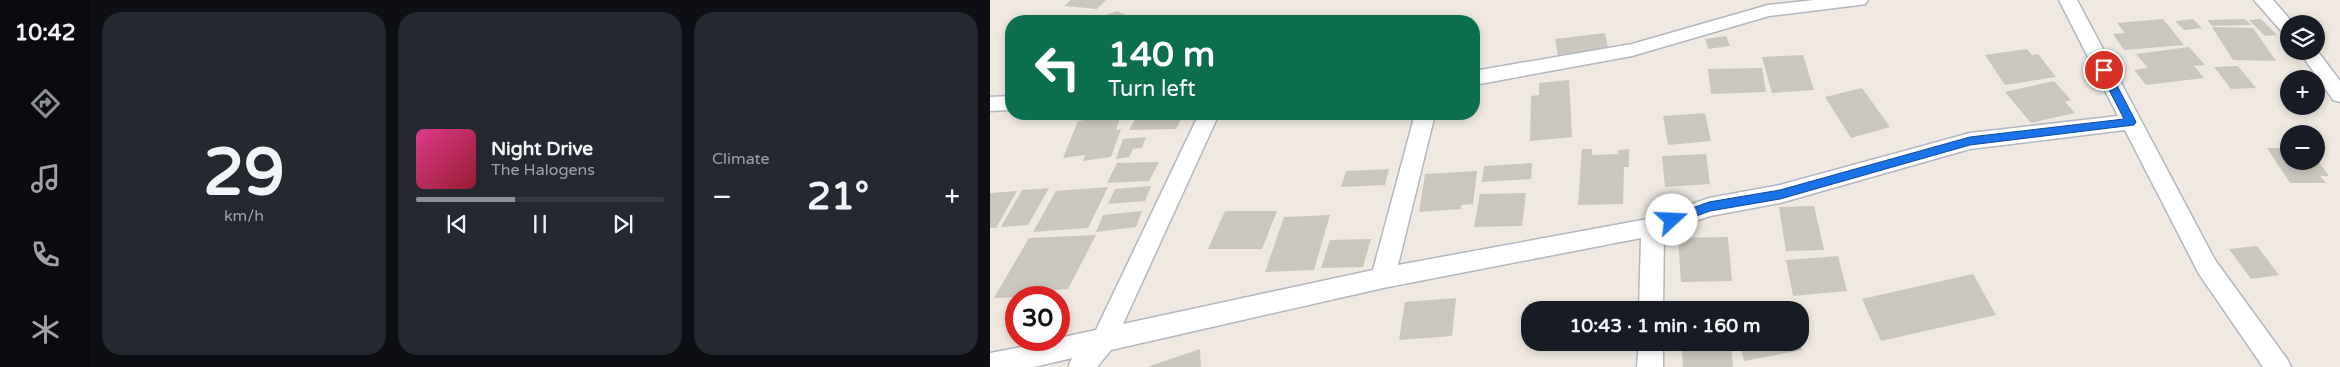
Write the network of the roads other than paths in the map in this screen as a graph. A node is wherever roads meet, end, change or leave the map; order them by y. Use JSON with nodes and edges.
{"nodes":[{"id":1,"x":1859,"y":0,"type":"edge"},
{"id":2,"x":2068,"y":0,"type":"edge"},
{"id":3,"x":2263,"y":0,"type":"edge"},
{"id":4,"x":2280,"y":20,"type":"edge"},
{"id":5,"x":2325,"y":59,"type":"edge"},
{"id":6,"x":2315,"y":60,"type":"edge"},
{"id":7,"x":2340,"y":62,"type":"edge"},
{"id":8,"x":1480,"y":77,"type":"edge"},
{"id":9,"x":2340,"y":95,"type":"edge"},
{"id":10,"x":1005,"y":103,"type":"edge"},
{"id":11,"x":990,"y":104,"type":"edge"},
{"id":12,"x":1206,"y":120,"type":"edge"},
{"id":13,"x":1423,"y":120,"type":"edge"},
{"id":14,"x":2130,"y":122,"type":"junction"},
{"id":15,"x":1653,"y":227,"type":"junction"},
{"id":16,"x":1383,"y":278,"type":"junction"},
{"id":17,"x":1651,"y":301,"type":"edge"},
{"id":18,"x":1104,"y":339,"type":"junction"},
{"id":19,"x":1651,"y":351,"type":"edge"},
{"id":20,"x":990,"y":364,"type":"edge"},
{"id":21,"x":1081,"y":367,"type":"edge"},
{"id":22,"x":1650,"y":367,"type":"edge"},
{"id":23,"x":2278,"y":367,"type":"edge"}],
"edges":[{"from":1,"to":8,"type":"street"},
{"from":2,"to":14,"type":"street"},
{"from":3,"to":4,"type":"street"},
{"from":5,"to":7,"type":"street"},
{"from":6,"to":9,"type":"street"},
{"from":10,"to":11,"type":"street"},
{"from":12,"to":18,"type":"street"},
{"from":13,"to":16,"type":"street"},
{"from":14,"to":15,"type":"street"},
{"from":14,"to":23,"type":"street"},
{"from":15,"to":16,"type":"street"},
{"from":15,"to":17,"type":"street"},
{"from":16,"to":18,"type":"street"},
{"from":18,"to":20,"type":"street"},
{"from":18,"to":21,"type":"street"},
{"from":19,"to":22,"type":"street"}]}
